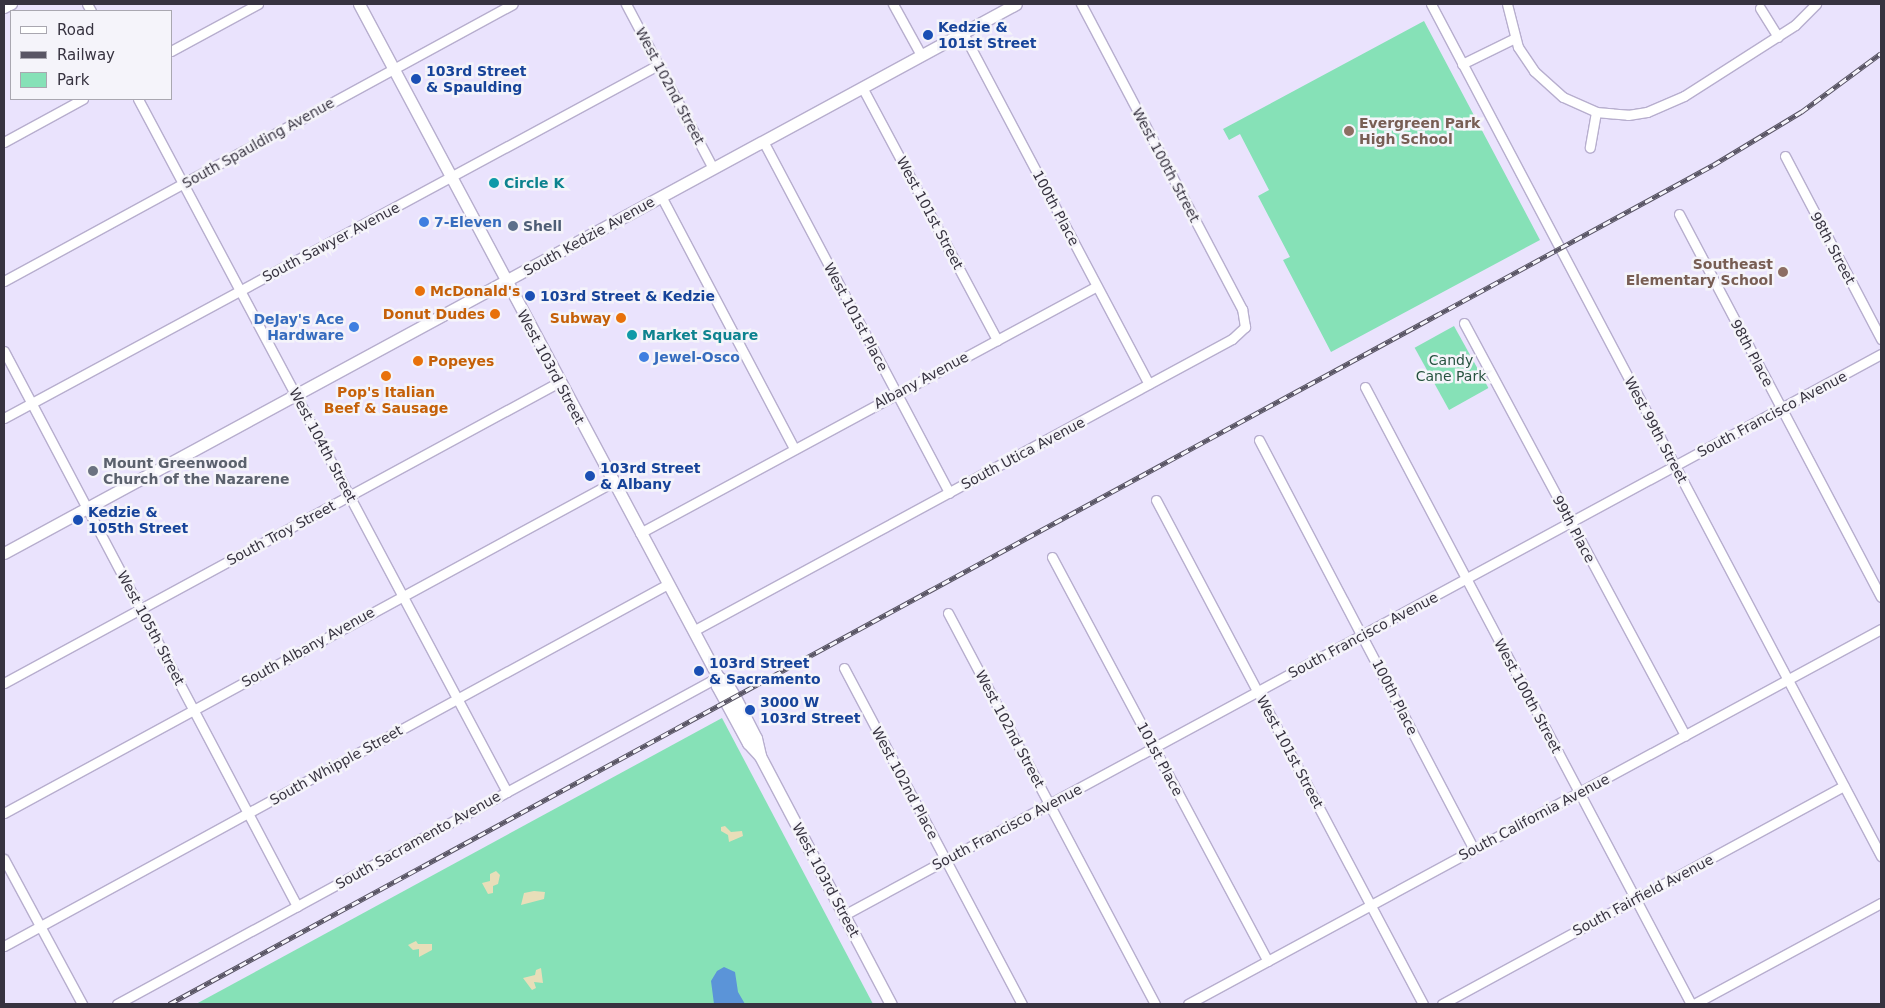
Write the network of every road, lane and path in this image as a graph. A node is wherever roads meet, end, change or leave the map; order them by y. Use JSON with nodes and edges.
{"nodes":[{"id":1,"x":12,"y":4,"type":"edge"},
{"id":2,"x":258,"y":4,"type":"edge"},
{"id":3,"x":359,"y":4,"type":"edge"},
{"id":4,"x":513,"y":4,"type":"edge"},
{"id":5,"x":626,"y":4,"type":"edge"},
{"id":6,"x":893,"y":4,"type":"edge"},
{"id":7,"x":1016,"y":4,"type":"edge"},
{"id":8,"x":1081,"y":4,"type":"edge"},
{"id":9,"x":1431,"y":4,"type":"edge"},
{"id":10,"x":1507,"y":4,"type":"edge"},
{"id":11,"x":1816,"y":4,"type":"edge"},
{"id":12,"x":4,"y":8,"type":"edge"},
{"id":13,"x":1760,"y":8,"type":"dead end"},
{"id":14,"x":963,"y":33,"type":"junction"},
{"id":15,"x":1778,"y":37,"type":"junction"},
{"id":16,"x":1515,"y":38,"type":"junction"},
{"id":17,"x":172,"y":50,"type":"edge"},
{"id":18,"x":921,"y":56,"type":"junction"},
{"id":19,"x":1462,"y":64,"type":"junction"},
{"id":20,"x":658,"y":65,"type":"junction"},
{"id":21,"x":393,"y":69,"type":"junction"},
{"id":22,"x":862,"y":87,"type":"junction"},
{"id":23,"x":81,"y":100,"type":"edge"},
{"id":24,"x":139,"y":100,"type":"edge"},
{"id":25,"x":1596,"y":112,"type":"junction"},
{"id":26,"x":763,"y":141,"type":"junction"},
{"id":27,"x":4,"y":142,"type":"edge"},
{"id":28,"x":1590,"y":147,"type":"dead end"},
{"id":29,"x":1785,"y":156,"type":"dead end"},
{"id":30,"x":714,"y":168,"type":"junction"},
{"id":31,"x":450,"y":177,"type":"junction"},
{"id":32,"x":183,"y":183,"type":"junction"},
{"id":33,"x":661,"y":196,"type":"junction"},
{"id":34,"x":1679,"y":214,"type":"dead end"},
{"id":35,"x":4,"y":281,"type":"edge"},
{"id":36,"x":505,"y":281,"type":"junction"},
{"id":37,"x":1097,"y":286,"type":"junction"},
{"id":38,"x":241,"y":290,"type":"junction"},
{"id":39,"x":1464,"y":323,"type":"dead end"},
{"id":40,"x":1245,"y":328,"type":"joint"},
{"id":41,"x":1881,"y":339,"type":"edge"},
{"id":42,"x":996,"y":340,"type":"junction"},
{"id":43,"x":4,"y":351,"type":"edge"},
{"id":44,"x":1881,"y":354,"type":"edge"},
{"id":45,"x":559,"y":382,"type":"junction"},
{"id":46,"x":1149,"y":384,"type":"junction"},
{"id":47,"x":1365,"y":387,"type":"dead end"},
{"id":48,"x":897,"y":393,"type":"junction"},
{"id":49,"x":296,"y":394,"type":"junction"},
{"id":50,"x":32,"y":403,"type":"junction"},
{"id":51,"x":1782,"y":408,"type":"junction"},
{"id":52,"x":4,"y":418,"type":"edge"},
{"id":53,"x":1259,"y":440,"type":"dead end"},
{"id":54,"x":794,"y":448,"type":"junction"},
{"id":55,"x":1675,"y":466,"type":"junction"},
{"id":56,"x":613,"y":482,"type":"junction"},
{"id":57,"x":950,"y":493,"type":"junction"},
{"id":58,"x":350,"y":495,"type":"junction"},
{"id":59,"x":1156,"y":500,"type":"dead end"},
{"id":60,"x":87,"y":508,"type":"junction"},
{"id":61,"x":1570,"y":522,"type":"junction"},
{"id":62,"x":640,"y":533,"type":"junction"},
{"id":63,"x":4,"y":553,"type":"edge"},
{"id":64,"x":1052,"y":556,"type":"dead end"},
{"id":65,"x":1466,"y":579,"type":"junction"},
{"id":66,"x":668,"y":584,"type":"junction"},
{"id":67,"x":403,"y":595,"type":"junction"},
{"id":68,"x":1881,"y":597,"type":"edge"},
{"id":69,"x":140,"y":609,"type":"junction"},
{"id":70,"x":948,"y":613,"type":"dead end"},
{"id":71,"x":1881,"y":629,"type":"edge"},
{"id":72,"x":693,"y":631,"type":"junction"},
{"id":73,"x":1363,"y":635,"type":"junction"},
{"id":74,"x":844,"y":668,"type":"dead end"},
{"id":75,"x":718,"y":677,"type":"junction"},
{"id":76,"x":1788,"y":680,"type":"junction"},
{"id":77,"x":4,"y":683,"type":"edge"},
{"id":78,"x":1258,"y":692,"type":"junction"},
{"id":79,"x":458,"y":699,"type":"junction"},
{"id":80,"x":194,"y":710,"type":"junction"},
{"id":81,"x":1685,"y":735,"type":"junction"},
{"id":82,"x":1154,"y":748,"type":"junction"},
{"id":83,"x":1844,"y":786,"type":"junction"},
{"id":84,"x":507,"y":792,"type":"junction"},
{"id":85,"x":1579,"y":793,"type":"junction"},
{"id":86,"x":1049,"y":804,"type":"junction"},
{"id":87,"x":4,"y":813,"type":"edge"},
{"id":88,"x":248,"y":813,"type":"junction"},
{"id":89,"x":1474,"y":849,"type":"junction"},
{"id":90,"x":1881,"y":856,"type":"edge"},
{"id":91,"x":4,"y":859,"type":"edge"},
{"id":92,"x":946,"y":860,"type":"junction"},
{"id":93,"x":1635,"y":899,"type":"junction"},
{"id":94,"x":1881,"y":903,"type":"edge"},
{"id":95,"x":1371,"y":905,"type":"junction"},
{"id":96,"x":297,"y":906,"type":"junction"},
{"id":97,"x":844,"y":915,"type":"junction"},
{"id":98,"x":40,"y":926,"type":"junction"},
{"id":99,"x":4,"y":946,"type":"edge"},
{"id":100,"x":1268,"y":961,"type":"junction"},
{"id":101,"x":82,"y":1004,"type":"edge"},
{"id":102,"x":117,"y":1004,"type":"edge"},
{"id":103,"x":892,"y":1004,"type":"edge"},
{"id":104,"x":1022,"y":1004,"type":"edge"},
{"id":105,"x":1155,"y":1004,"type":"edge"},
{"id":106,"x":1188,"y":1004,"type":"edge"},
{"id":107,"x":1423,"y":1004,"type":"edge"},
{"id":108,"x":1442,"y":1004,"type":"edge"},
{"id":109,"x":1692,"y":1004,"type":"edge"}],
"edges":[{"from":1,"to":12,"type":"street"},
{"from":2,"to":17,"type":"street"},
{"from":3,"to":21,"type":"main road","name":"West 103rd Street"},
{"from":4,"to":21,"type":"street","name":"South Spaulding Avenue"},
{"from":5,"to":20,"type":"street","name":"West 102nd Street"},
{"from":6,"to":18,"type":"street"},
{"from":7,"to":14,"type":"main road","name":"South Kedzie Avenue"},
{"from":8,"to":40,"type":"street","name":"West 100th Street"},
{"from":9,"to":19,"type":"street","name":"West 99th Street"},
{"from":10,"to":16,"type":"street"},
{"from":11,"to":15,"type":"street"},
{"from":13,"to":15,"type":"street"},
{"from":14,"to":18,"type":"main road","name":"South Kedzie Avenue"},
{"from":14,"to":37,"type":"street","name":"100th Place"},
{"from":15,"to":25,"type":"street"},
{"from":16,"to":19,"type":"street"},
{"from":16,"to":25,"type":"street"},
{"from":18,"to":22,"type":"main road","name":"South Kedzie Avenue"},
{"from":19,"to":55,"type":"street","name":"West 99th Street"},
{"from":20,"to":30,"type":"street","name":"West 102nd Street"},
{"from":20,"to":31,"type":"street","name":"South Sawyer Avenue"},
{"from":21,"to":31,"type":"main road","name":"West 103rd Street"},
{"from":21,"to":32,"type":"street","name":"South Spaulding Avenue"},
{"from":22,"to":26,"type":"main road","name":"South Kedzie Avenue"},
{"from":22,"to":42,"type":"street","name":"West 101st Street"},
{"from":23,"to":27,"type":"street"},
{"from":24,"to":32,"type":"street","name":"West 104th Street"},
{"from":25,"to":28,"type":"street"},
{"from":26,"to":30,"type":"main road","name":"South Kedzie Avenue"},
{"from":26,"to":48,"type":"street","name":"West 101st Place"},
{"from":29,"to":41,"type":"street","name":"98th Street"},
{"from":30,"to":33,"type":"main road","name":"South Kedzie Avenue"},
{"from":31,"to":36,"type":"main road","name":"West 103rd Street"},
{"from":31,"to":38,"type":"street","name":"South Sawyer Avenue"},
{"from":32,"to":35,"type":"street","name":"South Spaulding Avenue"},
{"from":32,"to":38,"type":"street","name":"West 104th Street"},
{"from":33,"to":36,"type":"main road","name":"South Kedzie Avenue"},
{"from":33,"to":54,"type":"street"},
{"from":34,"to":51,"type":"street","name":"98th Place"},
{"from":36,"to":45,"type":"main road","name":"West 103rd Street"},
{"from":36,"to":49,"type":"main road","name":"South Kedzie Avenue"},
{"from":37,"to":42,"type":"street","name":"Albany Avenue"},
{"from":37,"to":46,"type":"street","name":"100th Place"},
{"from":38,"to":49,"type":"street","name":"West 104th Street"},
{"from":38,"to":50,"type":"street","name":"South Sawyer Avenue"},
{"from":39,"to":61,"type":"street","name":"99th Place"},
{"from":40,"to":46,"type":"street","name":"South Utica Avenue"},
{"from":42,"to":48,"type":"street","name":"Albany Avenue"},
{"from":43,"to":50,"type":"street","name":"West 105th Street"},
{"from":44,"to":51,"type":"street","name":"South Francisco Avenue"},
{"from":45,"to":56,"type":"main road","name":"West 103rd Street"},
{"from":45,"to":58,"type":"street","name":"South Troy Street"},
{"from":46,"to":57,"type":"street","name":"South Utica Avenue"},
{"from":47,"to":65,"type":"street","name":"West 100th Street"},
{"from":48,"to":54,"type":"street","name":"Albany Avenue"},
{"from":48,"to":57,"type":"street","name":"West 101st Place"},
{"from":49,"to":58,"type":"street","name":"West 104th Street"},
{"from":49,"to":60,"type":"main road","name":"South Kedzie Avenue"},
{"from":50,"to":52,"type":"street","name":"South Sawyer Avenue"},
{"from":50,"to":60,"type":"street","name":"West 105th Street"},
{"from":51,"to":55,"type":"street","name":"South Francisco Avenue"},
{"from":51,"to":68,"type":"street","name":"98th Place"},
{"from":53,"to":73,"type":"street","name":"100th Place"},
{"from":54,"to":62,"type":"street","name":"Albany Avenue"},
{"from":55,"to":61,"type":"street","name":"South Francisco Avenue"},
{"from":55,"to":76,"type":"street","name":"West 99th Street"},
{"from":56,"to":62,"type":"main road","name":"West 103rd Street"},
{"from":56,"to":67,"type":"street","name":"South Albany Avenue"},
{"from":57,"to":72,"type":"street","name":"South Utica Avenue"},
{"from":58,"to":67,"type":"street","name":"West 104th Street"},
{"from":58,"to":69,"type":"street","name":"South Troy Street"},
{"from":59,"to":78,"type":"street","name":"West 101st Street"},
{"from":60,"to":63,"type":"main road","name":"South Kedzie Avenue"},
{"from":60,"to":69,"type":"street","name":"West 105th Street"},
{"from":61,"to":65,"type":"street","name":"South Francisco Avenue"},
{"from":61,"to":81,"type":"street","name":"99th Place"},
{"from":62,"to":66,"type":"main road","name":"West 103rd Street"},
{"from":64,"to":82,"type":"street","name":"101st Place"},
{"from":65,"to":73,"type":"street","name":"South Francisco Avenue"},
{"from":65,"to":85,"type":"street","name":"West 100th Street"},
{"from":66,"to":72,"type":"main road","name":"West 103rd Street"},
{"from":66,"to":79,"type":"street","name":"South Whipple Street"},
{"from":67,"to":79,"type":"street","name":"West 104th Street"},
{"from":67,"to":80,"type":"street","name":"South Albany Avenue"},
{"from":69,"to":77,"type":"street","name":"South Troy Street"},
{"from":69,"to":80,"type":"street","name":"West 105th Street"},
{"from":70,"to":86,"type":"street","name":"West 102nd Street"},
{"from":71,"to":76,"type":"street","name":"South California Avenue"},
{"from":72,"to":75,"type":"main road","name":"West 103rd Street"},
{"from":73,"to":78,"type":"street","name":"South Francisco Avenue"},
{"from":73,"to":89,"type":"street","name":"100th Place"},
{"from":74,"to":92,"type":"street","name":"West 102nd Place"},
{"from":75,"to":84,"type":"street","name":"South Sacramento Avenue"},
{"from":75,"to":97,"type":"main road","name":"West 103rd Street"},
{"from":76,"to":81,"type":"street","name":"South California Avenue"},
{"from":76,"to":83,"type":"street","name":"West 99th Street"},
{"from":78,"to":82,"type":"street","name":"South Francisco Avenue"},
{"from":78,"to":95,"type":"street","name":"West 101st Street"},
{"from":79,"to":84,"type":"street","name":"West 104th Street"},
{"from":79,"to":88,"type":"street","name":"South Whipple Street"},
{"from":80,"to":87,"type":"street","name":"South Albany Avenue"},
{"from":80,"to":88,"type":"street","name":"West 105th Street"},
{"from":81,"to":85,"type":"street","name":"South California Avenue"},
{"from":82,"to":86,"type":"street","name":"South Francisco Avenue"},
{"from":82,"to":100,"type":"street","name":"101st Place"},
{"from":83,"to":90,"type":"street","name":"West 99th Street"},
{"from":83,"to":93,"type":"street","name":"South Fairfield Avenue"},
{"from":84,"to":96,"type":"street","name":"South Sacramento Avenue"},
{"from":85,"to":89,"type":"street","name":"South California Avenue"},
{"from":85,"to":93,"type":"street","name":"West 100th Street"},
{"from":86,"to":92,"type":"street","name":"South Francisco Avenue"},
{"from":86,"to":105,"type":"street","name":"West 102nd Street"},
{"from":88,"to":96,"type":"street","name":"West 105th Street"},
{"from":88,"to":98,"type":"street","name":"South Whipple Street"},
{"from":89,"to":95,"type":"street","name":"South California Avenue"},
{"from":91,"to":98,"type":"street"},
{"from":92,"to":97,"type":"street","name":"South Francisco Avenue"},
{"from":92,"to":104,"type":"street","name":"West 102nd Place"},
{"from":93,"to":108,"type":"street","name":"South Fairfield Avenue"},
{"from":93,"to":109,"type":"street","name":"West 100th Street"},
{"from":94,"to":109,"type":"street"},
{"from":95,"to":100,"type":"street","name":"South California Avenue"},
{"from":95,"to":107,"type":"street","name":"West 101st Street"},
{"from":96,"to":102,"type":"street","name":"South Sacramento Avenue"},
{"from":97,"to":103,"type":"main road","name":"West 103rd Street"},
{"from":98,"to":99,"type":"street","name":"South Whipple Street"},
{"from":98,"to":101,"type":"street"},
{"from":100,"to":106,"type":"street","name":"South California Avenue"}]}
